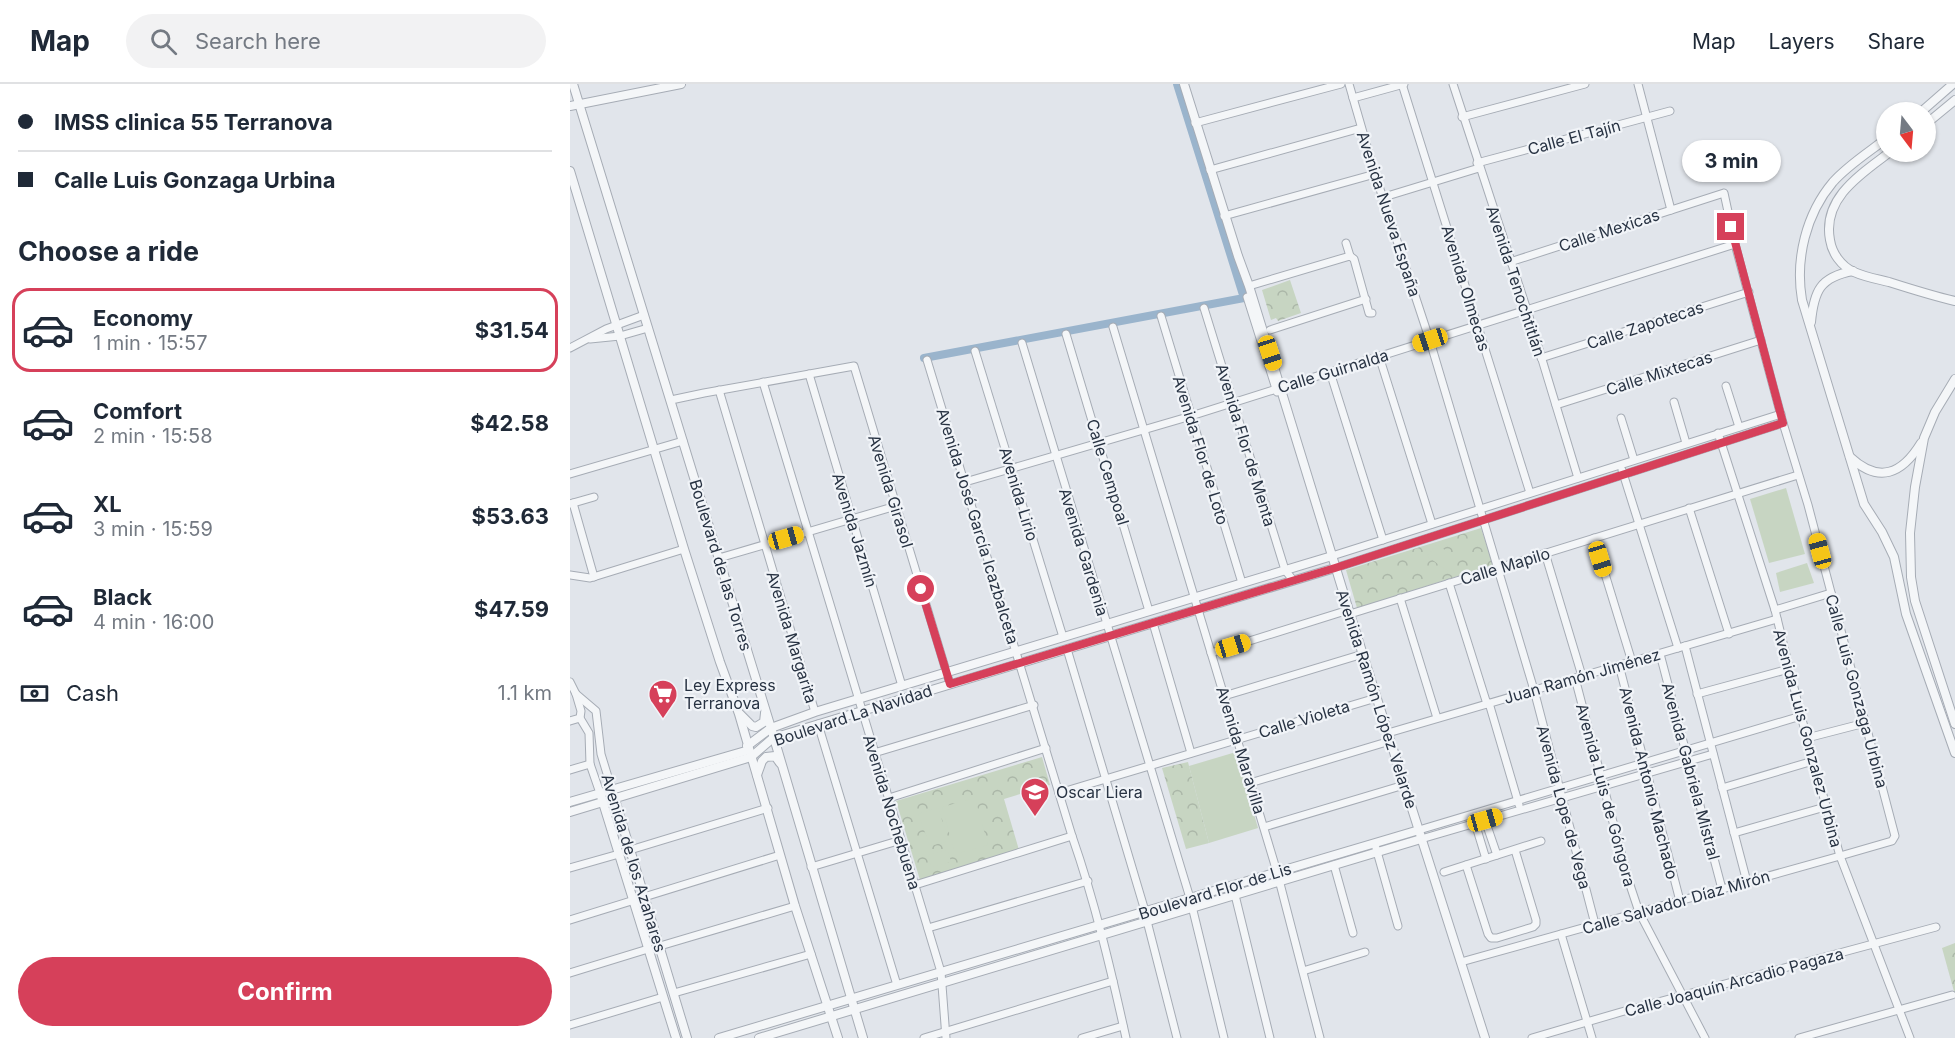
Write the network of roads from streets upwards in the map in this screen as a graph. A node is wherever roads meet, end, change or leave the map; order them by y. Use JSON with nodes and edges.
{"nodes":[{"id":1,"x":681,"y":84,"type":"edge"},
{"id":2,"x":1184,"y":84,"type":"edge"},
{"id":3,"x":1341,"y":84,"type":"edge"},
{"id":4,"x":1349,"y":84,"type":"edge"},
{"id":5,"x":1403,"y":84,"type":"edge"},
{"id":6,"x":1453,"y":84,"type":"edge"},
{"id":7,"x":1585,"y":84,"type":"edge"},
{"id":8,"x":1638,"y":84,"type":"edge"},
{"id":9,"x":1953,"y":84,"type":"edge"},
{"id":10,"x":573,"y":90,"type":"edge"},
{"id":11,"x":1353,"y":98,"type":"junction"},
{"id":12,"x":1955,"y":100,"type":"edge"},
{"id":13,"x":1932,"y":102,"type":"edge"},
{"id":14,"x":574,"y":105,"type":"edge"},
{"id":15,"x":1670,"y":111,"type":"dead end"},
{"id":16,"x":1936,"y":116,"type":"edge"},
{"id":17,"x":1462,"y":117,"type":"junction"},
{"id":18,"x":1647,"y":117,"type":"junction"},
{"id":19,"x":1196,"y":123,"type":"junction"},
{"id":20,"x":1361,"y":128,"type":"junction"},
{"id":21,"x":1876,"y":146,"type":"edge"},
{"id":22,"x":1877,"y":162,"type":"edge"},
{"id":23,"x":1478,"y":166,"type":"junction"},
{"id":24,"x":1210,"y":170,"type":"junction"},
{"id":25,"x":570,"y":171,"type":"edge"},
{"id":26,"x":1375,"y":174,"type":"junction"},
{"id":27,"x":1432,"y":182,"type":"junction"},
{"id":28,"x":1724,"y":193,"type":"joint"},
{"id":29,"x":1384,"y":197,"type":"junction"},
{"id":30,"x":1671,"y":210,"type":"junction"},
{"id":31,"x":1224,"y":216,"type":"junction"},
{"id":32,"x":1346,"y":243,"type":"dead end"},
{"id":33,"x":1735,"y":244,"type":"junction"},
{"id":34,"x":1350,"y":256,"type":"junction"},
{"id":35,"x":1510,"y":262,"type":"junction"},
{"id":36,"x":1853,"y":272,"type":"junction"},
{"id":37,"x":1249,"y":286,"type":"junction"},
{"id":38,"x":1749,"y":292,"type":"junction"},
{"id":39,"x":1247,"y":297,"type":"dead end"},
{"id":40,"x":1366,"y":299,"type":"junction"},
{"id":41,"x":1953,"y":302,"type":"edge"},
{"id":42,"x":1204,"y":308,"type":"dead end"},
{"id":43,"x":1527,"y":310,"type":"junction"},
{"id":44,"x":1372,"y":314,"type":"dead end"},
{"id":45,"x":644,"y":315,"type":"junction"},
{"id":46,"x":1161,"y":316,"type":"dead end"},
{"id":47,"x":616,"y":325,"type":"junction"},
{"id":48,"x":1478,"y":326,"type":"junction"},
{"id":49,"x":1810,"y":326,"type":"junction"},
{"id":50,"x":1113,"y":327,"type":"dead end"},
{"id":51,"x":648,"y":328,"type":"junction"},
{"id":52,"x":1270,"y":330,"type":"dead end"},
{"id":53,"x":1066,"y":334,"type":"dead end"},
{"id":54,"x":620,"y":336,"type":"junction"},
{"id":55,"x":587,"y":339,"type":"junction"},
{"id":56,"x":1430,"y":340,"type":"junction"},
{"id":57,"x":1761,"y":340,"type":"junction"},
{"id":58,"x":1022,"y":343,"type":"dead end"},
{"id":59,"x":570,"y":348,"type":"edge"},
{"id":60,"x":975,"y":351,"type":"dead end"},
{"id":61,"x":1379,"y":356,"type":"junction"},
{"id":62,"x":1541,"y":358,"type":"junction"},
{"id":63,"x":927,"y":360,"type":"dead end"},
{"id":64,"x":1330,"y":372,"type":"junction"},
{"id":65,"x":809,"y":374,"type":"junction"},
{"id":66,"x":1954,"y":379,"type":"edge"},
{"id":67,"x":763,"y":382,"type":"junction"},
{"id":68,"x":1726,"y":386,"type":"dead end"},
{"id":69,"x":1279,"y":388,"type":"junction"},
{"id":70,"x":719,"y":390,"type":"junction"},
{"id":71,"x":671,"y":400,"type":"junction"},
{"id":72,"x":1233,"y":402,"type":"junction"},
{"id":73,"x":1674,"y":402,"type":"dead end"},
{"id":74,"x":1556,"y":405,"type":"junction"},
{"id":75,"x":1780,"y":414,"type":"junction"},
{"id":76,"x":1191,"y":416,"type":"junction"},
{"id":77,"x":1621,"y":418,"type":"dead end"},
{"id":78,"x":1783,"y":423,"type":"junction"},
{"id":79,"x":1739,"y":427,"type":"junction"},
{"id":80,"x":1144,"y":429,"type":"junction"},
{"id":81,"x":1718,"y":433,"type":"junction"},
{"id":82,"x":1924,"y":438,"type":"junction"},
{"id":83,"x":682,"y":441,"type":"junction"},
{"id":84,"x":1099,"y":443,"type":"junction"},
{"id":85,"x":1686,"y":443,"type":"junction"},
{"id":86,"x":1722,"y":443,"type":"junction"},
{"id":87,"x":655,"y":449,"type":"junction"},
{"id":88,"x":1055,"y":456,"type":"junction"},
{"id":89,"x":1849,"y":457,"type":"junction"},
{"id":90,"x":1634,"y":460,"type":"junction"},
{"id":91,"x":1620,"y":465,"type":"junction"},
{"id":92,"x":1011,"y":469,"type":"junction"},
{"id":93,"x":570,"y":474,"type":"edge"},
{"id":94,"x":1623,"y":474,"type":"junction"},
{"id":95,"x":1798,"y":475,"type":"junction"},
{"id":96,"x":1578,"y":478,"type":"junction"},
{"id":97,"x":965,"y":482,"type":"junction"},
{"id":98,"x":1530,"y":493,"type":"junction"},
{"id":99,"x":1739,"y":493,"type":"junction"},
{"id":100,"x":594,"y":497,"type":"dead end"},
{"id":101,"x":572,"y":504,"type":"edge"},
{"id":102,"x":896,"y":506,"type":"junction"},
{"id":103,"x":1689,"y":508,"type":"junction"},
{"id":104,"x":1480,"y":509,"type":"junction"},
{"id":105,"x":852,"y":519,"type":"junction"},
{"id":106,"x":1484,"y":520,"type":"junction"},
{"id":107,"x":1432,"y":524,"type":"junction"},
{"id":108,"x":1639,"y":524,"type":"junction"},
{"id":109,"x":807,"y":532,"type":"junction"},
{"id":110,"x":1594,"y":538,"type":"junction"},
{"id":111,"x":1383,"y":540,"type":"junction"},
{"id":112,"x":764,"y":545,"type":"junction"},
{"id":113,"x":684,"y":549,"type":"junction"},
{"id":114,"x":1545,"y":553,"type":"junction"},
{"id":115,"x":1332,"y":556,"type":"junction"},
{"id":116,"x":719,"y":558,"type":"junction"},
{"id":117,"x":1335,"y":568,"type":"junction"},
{"id":118,"x":1498,"y":568,"type":"junction"},
{"id":119,"x":1285,"y":570,"type":"junction"},
{"id":120,"x":570,"y":575,"type":"edge"},
{"id":121,"x":594,"y":577,"type":"junction"},
{"id":122,"x":1293,"y":580,"type":"junction"},
{"id":123,"x":1242,"y":583,"type":"junction"},
{"id":124,"x":1449,"y":583,"type":"junction"},
{"id":125,"x":1831,"y":593,"type":"junction"},
{"id":126,"x":1194,"y":597,"type":"junction"},
{"id":127,"x":1400,"y":598,"type":"junction"},
{"id":128,"x":1198,"y":609,"type":"junction"},
{"id":129,"x":1775,"y":610,"type":"junction"},
{"id":130,"x":1149,"y":611,"type":"junction"},
{"id":131,"x":1350,"y":614,"type":"junction"},
{"id":132,"x":1777,"y":620,"type":"junction"},
{"id":133,"x":1153,"y":623,"type":"junction"},
{"id":134,"x":1106,"y":624,"type":"junction"},
{"id":135,"x":1729,"y":634,"type":"junction"},
{"id":136,"x":1109,"y":636,"type":"junction"},
{"id":137,"x":1063,"y":637,"type":"junction"},
{"id":138,"x":1682,"y":647,"type":"junction"},
{"id":139,"x":1067,"y":649,"type":"junction"},
{"id":140,"x":1017,"y":651,"type":"junction"},
{"id":141,"x":1211,"y":652,"type":"junction"},
{"id":142,"x":1363,"y":654,"type":"junction"},
{"id":143,"x":1660,"y":654,"type":"junction"},
{"id":144,"x":1632,"y":662,"type":"junction"},
{"id":145,"x":1020,"y":663,"type":"junction"},
{"id":146,"x":1619,"y":666,"type":"junction"},
{"id":147,"x":1789,"y":669,"type":"junction"},
{"id":148,"x":947,"y":672,"type":"junction"},
{"id":149,"x":1578,"y":677,"type":"junction"},
{"id":150,"x":570,"y":682,"type":"edge"},
{"id":151,"x":950,"y":684,"type":"junction"},
{"id":152,"x":902,"y":686,"type":"junction"},
{"id":153,"x":1534,"y":690,"type":"junction"},
{"id":154,"x":576,"y":694,"type":"junction"},
{"id":155,"x":1697,"y":694,"type":"junction"},
{"id":156,"x":1224,"y":696,"type":"junction"},
{"id":157,"x":1376,"y":698,"type":"junction"},
{"id":158,"x":858,"y":699,"type":"junction"},
{"id":159,"x":1488,"y":704,"type":"junction"},
{"id":160,"x":1034,"y":705,"type":"junction"},
{"id":161,"x":591,"y":707,"type":"junction"},
{"id":162,"x":765,"y":709,"type":"junction"},
{"id":163,"x":862,"y":711,"type":"junction"},
{"id":164,"x":815,"y":712,"type":"junction"},
{"id":165,"x":581,"y":714,"type":"junction"},
{"id":166,"x":739,"y":714,"type":"junction"},
{"id":167,"x":1801,"y":716,"type":"junction"},
{"id":168,"x":1437,"y":718,"type":"junction"},
{"id":169,"x":570,"y":721,"type":"edge"},
{"id":170,"x":1865,"y":723,"type":"junction"},
{"id":171,"x":818,"y":724,"type":"junction"},
{"id":172,"x":1955,"y":724,"type":"edge"},
{"id":173,"x":771,"y":728,"type":"junction"},
{"id":174,"x":1389,"y":737,"type":"junction"},
{"id":175,"x":773,"y":738,"type":"junction"},
{"id":176,"x":1807,"y":738,"type":"junction"},
{"id":177,"x":1237,"y":740,"type":"junction"},
{"id":178,"x":1710,"y":743,"type":"junction"},
{"id":179,"x":1046,"y":748,"type":"junction"},
{"id":180,"x":1685,"y":750,"type":"junction"},
{"id":181,"x":749,"y":751,"type":"junction"},
{"id":182,"x":874,"y":753,"type":"junction"},
{"id":183,"x":1191,"y":753,"type":"junction"},
{"id":184,"x":1955,"y":753,"type":"edge"},
{"id":185,"x":1713,"y":754,"type":"junction"},
{"id":186,"x":1688,"y":761,"type":"junction"},
{"id":187,"x":1813,"y":761,"type":"junction"},
{"id":188,"x":1643,"y":762,"type":"junction"},
{"id":189,"x":590,"y":764,"type":"junction"},
{"id":190,"x":782,"y":765,"type":"junction"},
{"id":191,"x":1149,"y":766,"type":"junction"},
{"id":192,"x":570,"y":770,"type":"edge"},
{"id":193,"x":1646,"y":773,"type":"junction"},
{"id":194,"x":757,"y":775,"type":"junction"},
{"id":195,"x":1601,"y":775,"type":"junction"},
{"id":196,"x":1105,"y":779,"type":"junction"},
{"id":197,"x":1250,"y":783,"type":"junction"},
{"id":198,"x":1404,"y":785,"type":"junction"},
{"id":199,"x":1604,"y":786,"type":"junction"},
{"id":200,"x":1559,"y":788,"type":"junction"},
{"id":201,"x":1722,"y":788,"type":"junction"},
{"id":202,"x":1059,"y":793,"type":"junction"},
{"id":203,"x":613,"y":794,"type":"junction"},
{"id":204,"x":601,"y":797,"type":"junction"},
{"id":205,"x":889,"y":798,"type":"junction"},
{"id":206,"x":1562,"y":798,"type":"junction"},
{"id":207,"x":1517,"y":800,"type":"junction"},
{"id":208,"x":570,"y":802,"type":"edge"},
{"id":209,"x":1825,"y":807,"type":"junction"},
{"id":210,"x":768,"y":808,"type":"junction"},
{"id":211,"x":1520,"y":810,"type":"junction"},
{"id":212,"x":570,"y":812,"type":"edge"},
{"id":213,"x":1485,"y":820,"type":"junction"},
{"id":214,"x":1475,"y":823,"type":"junction"},
{"id":215,"x":1264,"y":827,"type":"junction"},
{"id":216,"x":1734,"y":833,"type":"junction"},
{"id":217,"x":1420,"y":834,"type":"junction"},
{"id":218,"x":1072,"y":836,"type":"junction"},
{"id":219,"x":901,"y":840,"type":"junction"},
{"id":220,"x":1541,"y":841,"type":"dead end"},
{"id":221,"x":1892,"y":841,"type":"joint"},
{"id":222,"x":1376,"y":848,"type":"junction"},
{"id":223,"x":630,"y":850,"type":"junction"},
{"id":224,"x":1515,"y":850,"type":"junction"},
{"id":225,"x":619,"y":854,"type":"junction"},
{"id":226,"x":858,"y":854,"type":"junction"},
{"id":227,"x":780,"y":855,"type":"junction"},
{"id":228,"x":1497,"y":855,"type":"junction"},
{"id":229,"x":1840,"y":856,"type":"junction"},
{"id":230,"x":1486,"y":859,"type":"junction"},
{"id":231,"x":1334,"y":865,"type":"junction"},
{"id":232,"x":1466,"y":865,"type":"junction"},
{"id":233,"x":811,"y":867,"type":"junction"},
{"id":234,"x":570,"y":868,"type":"edge"},
{"id":235,"x":1444,"y":872,"type":"dead end"},
{"id":236,"x":1278,"y":877,"type":"junction"},
{"id":237,"x":1088,"y":881,"type":"junction"},
{"id":238,"x":1747,"y":882,"type":"junction"},
{"id":239,"x":915,"y":885,"type":"junction"},
{"id":240,"x":1722,"y":889,"type":"junction"},
{"id":241,"x":1235,"y":895,"type":"junction"},
{"id":242,"x":645,"y":897,"type":"junction"},
{"id":243,"x":1190,"y":898,"type":"junction"},
{"id":244,"x":633,"y":901,"type":"junction"},
{"id":245,"x":1680,"y":901,"type":"junction"},
{"id":246,"x":795,"y":906,"type":"junction"},
{"id":247,"x":1192,"y":908,"type":"junction"},
{"id":248,"x":1145,"y":911,"type":"junction"},
{"id":249,"x":1639,"y":912,"type":"junction"},
{"id":250,"x":570,"y":920,"type":"edge"},
{"id":251,"x":1147,"y":921,"type":"junction"},
{"id":252,"x":1595,"y":924,"type":"junction"},
{"id":253,"x":1100,"y":925,"type":"junction"},
{"id":254,"x":1398,"y":926,"type":"dead end"},
{"id":255,"x":1936,"y":927,"type":"dead end"},
{"id":256,"x":928,"y":928,"type":"junction"},
{"id":257,"x":1353,"y":933,"type":"dead end"},
{"id":258,"x":1561,"y":934,"type":"junction"},
{"id":259,"x":1102,"y":935,"type":"junction"},
{"id":260,"x":1874,"y":944,"type":"junction"},
{"id":261,"x":660,"y":946,"type":"junction"},
{"id":262,"x":648,"y":950,"type":"junction"},
{"id":263,"x":1365,"y":952,"type":"dead end"},
{"id":264,"x":811,"y":954,"type":"junction"},
{"id":265,"x":1461,"y":962,"type":"junction"},
{"id":266,"x":1303,"y":971,"type":"junction"},
{"id":267,"x":941,"y":972,"type":"junction"},
{"id":268,"x":570,"y":973,"type":"edge"},
{"id":269,"x":1113,"y":981,"type":"junction"},
{"id":270,"x":943,"y":983,"type":"junction"},
{"id":271,"x":897,"y":985,"type":"junction"},
{"id":272,"x":674,"y":993,"type":"junction"},
{"id":273,"x":1684,"y":995,"type":"junction"},
{"id":274,"x":1952,"y":995,"type":"dead end"},
{"id":275,"x":663,"y":997,"type":"junction"},
{"id":276,"x":851,"y":999,"type":"junction"},
{"id":277,"x":827,"y":1006,"type":"junction"},
{"id":278,"x":1900,"y":1009,"type":"junction"},
{"id":279,"x":854,"y":1010,"type":"junction"},
{"id":280,"x":831,"y":1017,"type":"junction"},
{"id":281,"x":1587,"y":1022,"type":"junction"},
{"id":282,"x":570,"y":1025,"type":"edge"},
{"id":283,"x":1123,"y":1026,"type":"junction"},
{"id":284,"x":946,"y":1035,"type":"edge"},
{"id":285,"x":676,"y":1038,"type":"edge"},
{"id":286,"x":687,"y":1038,"type":"edge"},
{"id":287,"x":719,"y":1038,"type":"edge"},
{"id":288,"x":759,"y":1038,"type":"edge"},
{"id":289,"x":838,"y":1038,"type":"edge"},
{"id":290,"x":863,"y":1038,"type":"edge"},
{"id":291,"x":924,"y":1038,"type":"edge"},
{"id":292,"x":1082,"y":1038,"type":"edge"},
{"id":293,"x":1126,"y":1038,"type":"edge"},
{"id":294,"x":1177,"y":1038,"type":"edge"},
{"id":295,"x":1224,"y":1038,"type":"edge"},
{"id":296,"x":1270,"y":1038,"type":"edge"},
{"id":297,"x":1320,"y":1038,"type":"edge"},
{"id":298,"x":1485,"y":1038,"type":"edge"},
{"id":299,"x":1532,"y":1038,"type":"edge"},
{"id":300,"x":1592,"y":1038,"type":"edge"},
{"id":301,"x":1705,"y":1038,"type":"edge"},
{"id":302,"x":1799,"y":1038,"type":"edge"},
{"id":303,"x":1910,"y":1038,"type":"edge"}],
"edges":[{"from":1,"to":14,"type":"street"},
{"from":2,"to":19,"type":"street","name":"Avenida Ramón López Velarde"},
{"from":3,"to":19,"type":"street"},
{"from":4,"to":11,"type":"street","name":"Avenida Nueva España"},
{"from":5,"to":11,"type":"street"},
{"from":5,"to":27,"type":"street","name":"Avenida Olmecas"},
{"from":6,"to":17,"type":"street","name":"Avenida Tenochtitlán"},
{"from":7,"to":17,"type":"street"},
{"from":8,"to":18,"type":"street"},
{"from":9,"to":13,"type":"street"},
{"from":10,"to":14,"type":"street","name":"Boulevard de las Torres"},
{"from":11,"to":20,"type":"street","name":"Avenida Nueva España"},
{"from":12,"to":16,"type":"street"},
{"from":14,"to":45,"type":"street","name":"Boulevard de las Torres"},
{"from":15,"to":18,"type":"street","name":"Calle El Tajín"},
{"from":17,"to":23,"type":"street","name":"Avenida Tenochtitlán"},
{"from":18,"to":23,"type":"street","name":"Calle El Tajín"},
{"from":18,"to":30,"type":"street"},
{"from":19,"to":24,"type":"street","name":"Avenida Ramón López Velarde"},
{"from":20,"to":24,"type":"street"},
{"from":20,"to":26,"type":"street","name":"Avenida Nueva España"},
{"from":21,"to":49,"type":"street"},
{"from":22,"to":36,"type":"street"},
{"from":23,"to":27,"type":"street","name":"Calle El Tajín"},
{"from":23,"to":35,"type":"street","name":"Avenida Tenochtitlán"},
{"from":24,"to":31,"type":"street","name":"Avenida Ramón López Velarde"},
{"from":25,"to":47,"type":"street","name":"Boulevard de las Torres"},
{"from":26,"to":29,"type":"street","name":"Avenida Nueva España"},
{"from":26,"to":31,"type":"street"},
{"from":27,"to":29,"type":"street","name":"Calle El Tajín"},
{"from":27,"to":48,"type":"street","name":"Avenida Olmecas"},
{"from":28,"to":30,"type":"street","name":"Calle Mexicas"},
{"from":28,"to":33,"type":"street","name":"Calle Luis Gonzaga Urbina"},
{"from":29,"to":56,"type":"street","name":"Avenida Nueva España"},
{"from":30,"to":35,"type":"street","name":"Calle Mexicas"},
{"from":31,"to":37,"type":"street","name":"Avenida Ramón López Velarde"},
{"from":32,"to":34,"type":"street"},
{"from":33,"to":38,"type":"street","name":"Calle Luis Gonzaga Urbina"},
{"from":33,"to":43,"type":"street","name":"Calle Guirnalda"},
{"from":34,"to":37,"type":"street"},
{"from":34,"to":40,"type":"street"},
{"from":35,"to":43,"type":"street","name":"Avenida Tenochtitlán"},
{"from":36,"to":41,"type":"street"},
{"from":36,"to":49,"type":"street"},
{"from":37,"to":69,"type":"street","name":"Avenida Ramón López Velarde"},
{"from":38,"to":57,"type":"street","name":"Calle Luis Gonzaga Urbina"},
{"from":38,"to":62,"type":"street","name":"Calle Zapotecas"},
{"from":39,"to":69,"type":"street"},
{"from":40,"to":44,"type":"street"},
{"from":40,"to":52,"type":"street"},
{"from":42,"to":72,"type":"street","name":"Avenida Flor de Menta"},
{"from":43,"to":48,"type":"street","name":"Calle Guirnalda"},
{"from":43,"to":62,"type":"street","name":"Avenida Tenochtitlán"},
{"from":45,"to":47,"type":"street"},
{"from":45,"to":51,"type":"street","name":"Boulevard de las Torres"},
{"from":46,"to":76,"type":"street","name":"Avenida Flor de Loto"},
{"from":47,"to":54,"type":"street","name":"Boulevard de las Torres"},
{"from":47,"to":55,"type":"street"},
{"from":48,"to":56,"type":"street","name":"Calle Guirnalda"},
{"from":48,"to":98,"type":"street","name":"Avenida Olmecas"},
{"from":49,"to":89,"type":"street"},
{"from":50,"to":80,"type":"street","name":"Avenida Maravilla"},
{"from":51,"to":54,"type":"street"},
{"from":51,"to":71,"type":"street","name":"Boulevard de las Torres"},
{"from":53,"to":84,"type":"street","name":"Calle Cempoal"},
{"from":54,"to":55,"type":"street"},
{"from":54,"to":87,"type":"street","name":"Boulevard de las Torres"},
{"from":55,"to":59,"type":"street"},
{"from":56,"to":61,"type":"street","name":"Calle Guirnalda"},
{"from":56,"to":104,"type":"street","name":"Avenida Nueva España"},
{"from":57,"to":74,"type":"street","name":"Calle Mixtecas"},
{"from":57,"to":75,"type":"street","name":"Calle Luis Gonzaga Urbina"},
{"from":58,"to":88,"type":"street","name":"Avenida Gardenia"},
{"from":60,"to":92,"type":"street","name":"Avenida Lirio"},
{"from":61,"to":64,"type":"street","name":"Calle Guirnalda"},
{"from":61,"to":107,"type":"street"},
{"from":62,"to":74,"type":"street","name":"Avenida Tenochtitlán"},
{"from":63,"to":97,"type":"street","name":"Avenida José García Icazbalceta"},
{"from":64,"to":69,"type":"street","name":"Calle Guirnalda"},
{"from":64,"to":111,"type":"street"},
{"from":65,"to":67,"type":"street"},
{"from":65,"to":102,"type":"street","name":"Avenida Girasol"},
{"from":65,"to":105,"type":"street","name":"Avenida Jazmín"},
{"from":66,"to":82,"type":"street"},
{"from":67,"to":70,"type":"street"},
{"from":67,"to":109,"type":"street","name":"Avenida Nochebuena"},
{"from":68,"to":79,"type":"street"},
{"from":69,"to":72,"type":"street","name":"Calle Guirnalda"},
{"from":69,"to":115,"type":"street","name":"Avenida Ramón López Velarde"},
{"from":70,"to":71,"type":"street"},
{"from":70,"to":112,"type":"street","name":"Avenida Margarita"},
{"from":71,"to":83,"type":"street","name":"Boulevard de las Torres"},
{"from":72,"to":76,"type":"street","name":"Calle Guirnalda"},
{"from":72,"to":119,"type":"street","name":"Avenida Flor de Menta"},
{"from":73,"to":85,"type":"street"},
{"from":74,"to":96,"type":"street","name":"Avenida Tenochtitlán"},
{"from":75,"to":78,"type":"street","name":"Calle Luis Gonzaga Urbina"},
{"from":75,"to":79,"type":"street","name":"Boulevard La Navidad"},
{"from":76,"to":80,"type":"street","name":"Calle Guirnalda"},
{"from":76,"to":123,"type":"street","name":"Avenida Flor de Loto"},
{"from":77,"to":90,"type":"street"},
{"from":78,"to":86,"type":"street","name":"Boulevard La Navidad"},
{"from":78,"to":95,"type":"street","name":"Calle Luis Gonzaga Urbina"},
{"from":79,"to":81,"type":"street","name":"Boulevard La Navidad"},
{"from":80,"to":84,"type":"street","name":"Calle Guirnalda"},
{"from":80,"to":126,"type":"street","name":"Avenida Maravilla"},
{"from":81,"to":85,"type":"street","name":"Boulevard La Navidad"},
{"from":81,"to":86,"type":"street","name":"Avenida Luis Gonzalez Urbina"},
{"from":82,"to":89,"type":"street"},
{"from":82,"to":172,"type":"street"},
{"from":83,"to":87,"type":"street"},
{"from":83,"to":116,"type":"street","name":"Boulevard de las Torres"},
{"from":84,"to":88,"type":"street","name":"Calle Guirnalda"},
{"from":84,"to":130,"type":"street","name":"Calle Cempoal"},
{"from":85,"to":90,"type":"street","name":"Boulevard La Navidad"},
{"from":86,"to":94,"type":"street","name":"Boulevard La Navidad"},
{"from":86,"to":99,"type":"street","name":"Avenida Luis Gonzalez Urbina"},
{"from":87,"to":93,"type":"street"},
{"from":87,"to":113,"type":"street","name":"Boulevard de las Torres"},
{"from":88,"to":92,"type":"street","name":"Calle Guirnalda"},
{"from":88,"to":134,"type":"street","name":"Avenida Gardenia"},
{"from":89,"to":184,"type":"street"},
{"from":90,"to":91,"type":"street","name":"Boulevard La Navidad"},
{"from":91,"to":94,"type":"street"},
{"from":91,"to":96,"type":"street","name":"Boulevard La Navidad"},
{"from":92,"to":97,"type":"street","name":"Calle Guirnalda"},
{"from":92,"to":137,"type":"street","name":"Avenida Lirio"},
{"from":94,"to":106,"type":"street","name":"Boulevard La Navidad"},
{"from":94,"to":108,"type":"street"},
{"from":95,"to":99,"type":"street","name":"Calle Mapilo"},
{"from":95,"to":125,"type":"street","name":"Calle Luis Gonzaga Urbina"},
{"from":96,"to":98,"type":"street","name":"Boulevard La Navidad"},
{"from":97,"to":140,"type":"street","name":"Avenida José García Icazbalceta"},
{"from":98,"to":104,"type":"street","name":"Boulevard La Navidad"},
{"from":99,"to":103,"type":"street","name":"Calle Mapilo"},
{"from":99,"to":129,"type":"street","name":"Avenida Luis Gonzalez Urbina"},
{"from":100,"to":101,"type":"street"},
{"from":101,"to":121,"type":"street"},
{"from":102,"to":105,"type":"street"},
{"from":102,"to":148,"type":"street","name":"Avenida Girasol"},
{"from":103,"to":108,"type":"street","name":"Calle Mapilo"},
{"from":103,"to":135,"type":"street"},
{"from":104,"to":106,"type":"street","name":"Avenida Nueva España"},
{"from":104,"to":107,"type":"street","name":"Boulevard La Navidad"},
{"from":105,"to":109,"type":"street"},
{"from":105,"to":152,"type":"street","name":"Avenida Jazmín"},
{"from":106,"to":117,"type":"street","name":"Boulevard La Navidad"},
{"from":106,"to":118,"type":"street","name":"Avenida Nueva España"},
{"from":107,"to":111,"type":"street","name":"Boulevard La Navidad"},
{"from":108,"to":110,"type":"street","name":"Calle Mapilo"},
{"from":108,"to":138,"type":"street"},
{"from":109,"to":112,"type":"street"},
{"from":109,"to":158,"type":"street","name":"Avenida Nochebuena"},
{"from":110,"to":114,"type":"street","name":"Calle Mapilo"},
{"from":110,"to":144,"type":"street"},
{"from":111,"to":115,"type":"street","name":"Boulevard La Navidad"},
{"from":112,"to":116,"type":"street"},
{"from":112,"to":164,"type":"street","name":"Avenida Margarita"},
{"from":113,"to":121,"type":"street"},
{"from":113,"to":166,"type":"street","name":"Boulevard de las Torres"},
{"from":114,"to":118,"type":"street","name":"Calle Mapilo"},
{"from":114,"to":149,"type":"street"},
{"from":115,"to":117,"type":"street","name":"Avenida Ramón López Velarde"},
{"from":115,"to":119,"type":"street","name":"Boulevard La Navidad"},
{"from":116,"to":162,"type":"street","name":"Boulevard de las Torres"},
{"from":117,"to":122,"type":"street","name":"Boulevard La Navidad"},
{"from":117,"to":131,"type":"street","name":"Avenida Ramón López Velarde"},
{"from":118,"to":124,"type":"street","name":"Calle Mapilo"},
{"from":118,"to":153,"type":"street","name":"Avenida Nueva España"},
{"from":119,"to":122,"type":"street","name":"Avenida Flor de Menta"},
{"from":119,"to":123,"type":"street","name":"Boulevard La Navidad"},
{"from":120,"to":121,"type":"street"},
{"from":122,"to":128,"type":"street","name":"Boulevard La Navidad"},
{"from":123,"to":126,"type":"street","name":"Boulevard La Navidad"},
{"from":124,"to":127,"type":"street","name":"Calle Mapilo"},
{"from":124,"to":159,"type":"street"},
{"from":125,"to":129,"type":"street"},
{"from":125,"to":170,"type":"street","name":"Calle Luis Gonzaga Urbina"},
{"from":126,"to":128,"type":"street","name":"Avenida Maravilla"},
{"from":126,"to":130,"type":"street","name":"Boulevard La Navidad"},
{"from":127,"to":131,"type":"street","name":"Calle Mapilo"},
{"from":127,"to":168,"type":"street"},
{"from":128,"to":133,"type":"street","name":"Boulevard La Navidad"},
{"from":128,"to":141,"type":"street","name":"Avenida Maravilla"},
{"from":129,"to":132,"type":"street","name":"Avenida Luis Gonzalez Urbina"},
{"from":130,"to":134,"type":"street","name":"Boulevard La Navidad"},
{"from":131,"to":141,"type":"street","name":"Calle Mapilo"},
{"from":131,"to":142,"type":"street","name":"Avenida Ramón López Velarde"},
{"from":132,"to":135,"type":"street","name":"Juan Ramón Jiménez"},
{"from":132,"to":147,"type":"street","name":"Avenida Luis Gonzalez Urbina"},
{"from":133,"to":136,"type":"street","name":"Boulevard La Navidad"},
{"from":133,"to":183,"type":"street"},
{"from":134,"to":136,"type":"street","name":"Avenida Gardenia"},
{"from":134,"to":137,"type":"street","name":"Boulevard La Navidad"},
{"from":135,"to":138,"type":"street","name":"Juan Ramón Jiménez"},
{"from":136,"to":139,"type":"street","name":"Boulevard La Navidad"},
{"from":136,"to":191,"type":"street","name":"Avenida Gardenia"},
{"from":137,"to":140,"type":"street","name":"Boulevard La Navidad"},
{"from":138,"to":143,"type":"street","name":"Juan Ramón Jiménez"},
{"from":138,"to":155,"type":"street"},
{"from":139,"to":145,"type":"street","name":"Boulevard La Navidad"},
{"from":139,"to":196,"type":"street"},
{"from":140,"to":145,"type":"street","name":"Avenida José García Icazbalceta"},
{"from":140,"to":148,"type":"street","name":"Boulevard La Navidad"},
{"from":141,"to":156,"type":"street","name":"Avenida Maravilla"},
{"from":142,"to":156,"type":"street"},
{"from":142,"to":157,"type":"street","name":"Avenida Ramón López Velarde"},
{"from":143,"to":144,"type":"street","name":"Juan Ramón Jiménez"},
{"from":143,"to":180,"type":"street","name":"Avenida Gabriela Mistral"},
{"from":144,"to":146,"type":"street","name":"Juan Ramón Jiménez"},
{"from":145,"to":151,"type":"street","name":"Boulevard La Navidad"},
{"from":145,"to":160,"type":"street","name":"Avenida José García Icazbalceta"},
{"from":146,"to":149,"type":"street","name":"Juan Ramón Jiménez"},
{"from":146,"to":188,"type":"street","name":"Avenida Antonio Machado"},
{"from":147,"to":155,"type":"street"},
{"from":147,"to":167,"type":"street","name":"Avenida Luis Gonzalez Urbina"},
{"from":148,"to":151,"type":"street","name":"Avenida Girasol"},
{"from":148,"to":152,"type":"street","name":"Boulevard La Navidad"},
{"from":149,"to":153,"type":"street","name":"Juan Ramón Jiménez"},
{"from":149,"to":195,"type":"street","name":"Avenida Luis de Góngora"},
{"from":150,"to":154,"type":"street","name":"Avenida de los Azahares"},
{"from":151,"to":163,"type":"street","name":"Boulevard La Navidad"},
{"from":152,"to":158,"type":"street","name":"Boulevard La Navidad"},
{"from":153,"to":159,"type":"street","name":"Juan Ramón Jiménez"},
{"from":153,"to":200,"type":"street","name":"Avenida Lope de Vega"},
{"from":154,"to":161,"type":"street","name":"Avenida de los Azahares"},
{"from":154,"to":165,"type":"street","name":"Avenida de los Azahares"},
{"from":155,"to":178,"type":"street"},
{"from":156,"to":177,"type":"street","name":"Avenida Maravilla"},
{"from":157,"to":174,"type":"street","name":"Avenida Ramón López Velarde"},
{"from":157,"to":177,"type":"street","name":"Calle Violeta"},
{"from":158,"to":163,"type":"street","name":"Avenida Nochebuena"},
{"from":158,"to":164,"type":"street","name":"Boulevard La Navidad"},
{"from":159,"to":168,"type":"street","name":"Juan Ramón Jiménez"},
{"from":159,"to":207,"type":"street"},
{"from":160,"to":179,"type":"street","name":"Avenida José García Icazbalceta"},
{"from":160,"to":182,"type":"street"},
{"from":161,"to":165,"type":"street"},
{"from":161,"to":203,"type":"street","name":"Avenida de los Azahares"},
{"from":162,"to":166,"type":"street"},
{"from":162,"to":173,"type":"street","name":"Boulevard de las Torres"},
{"from":163,"to":171,"type":"street","name":"Boulevard La Navidad"},
{"from":163,"to":182,"type":"street","name":"Avenida Nochebuena"},
{"from":164,"to":173,"type":"street","name":"Boulevard La Navidad"},
{"from":165,"to":169,"type":"street"},
{"from":165,"to":189,"type":"street","name":"Avenida de los Azahares"},
{"from":166,"to":181,"type":"street","name":"Boulevard de las Torres"},
{"from":167,"to":176,"type":"street","name":"Avenida Luis Gonzalez Urbina"},
{"from":167,"to":178,"type":"street","name":"Boulevard Flor de Lis"},
{"from":168,"to":174,"type":"street","name":"Juan Ramón Jiménez"},
{"from":170,"to":176,"type":"street"},
{"from":170,"to":221,"type":"street","name":"Calle Luis Gonzaga Urbina"},
{"from":171,"to":175,"type":"street","name":"Boulevard La Navidad"},
{"from":171,"to":226,"type":"street","name":"Avenida Margarita"},
{"from":173,"to":175,"type":"street","name":"Boulevard de las Torres"},
{"from":173,"to":181,"type":"street","name":"Boulevard La Navidad"},
{"from":174,"to":197,"type":"street","name":"Juan Ramón Jiménez"},
{"from":174,"to":198,"type":"street","name":"Avenida Ramón López Velarde"},
{"from":175,"to":181,"type":"street","name":"Boulevard La Navidad"},
{"from":175,"to":190,"type":"street","name":"Boulevard de las Torres"},
{"from":176,"to":187,"type":"street","name":"Avenida Luis Gonzalez Urbina"},
{"from":177,"to":183,"type":"street","name":"Calle Violeta"},
{"from":177,"to":197,"type":"street","name":"Avenida Maravilla"},
{"from":178,"to":180,"type":"street","name":"Boulevard Flor de Lis"},
{"from":178,"to":185,"type":"street"},
{"from":179,"to":202,"type":"street","name":"Avenida José García Icazbalceta"},
{"from":179,"to":205,"type":"street"},
{"from":180,"to":186,"type":"street","name":"Avenida Gabriela Mistral"},
{"from":180,"to":188,"type":"street","name":"Boulevard Flor de Lis"},
{"from":181,"to":194,"type":"street","name":"Boulevard de las Torres"},
{"from":181,"to":203,"type":"street"},
{"from":182,"to":205,"type":"street","name":"Avenida Nochebuena"},
{"from":183,"to":191,"type":"street","name":"Calle Violeta"},
{"from":185,"to":186,"type":"street","name":"Boulevard Flor de Lis"},
{"from":185,"to":201,"type":"street"},
{"from":186,"to":193,"type":"street","name":"Boulevard Flor de Lis"},
{"from":186,"to":240,"type":"street","name":"Avenida Gabriela Mistral"},
{"from":187,"to":201,"type":"street"},
{"from":187,"to":209,"type":"street","name":"Avenida Luis Gonzalez Urbina"},
{"from":188,"to":193,"type":"street","name":"Avenida Antonio Machado"},
{"from":188,"to":195,"type":"street","name":"Boulevard Flor de Lis"},
{"from":189,"to":192,"type":"street"},
{"from":189,"to":204,"type":"street","name":"Avenida de los Azahares"},
{"from":190,"to":194,"type":"street"},
{"from":190,"to":233,"type":"street","name":"Boulevard de las Torres"},
{"from":191,"to":196,"type":"street","name":"Calle Violeta"},
{"from":191,"to":243,"type":"street","name":"Avenida Gardenia"},
{"from":193,"to":199,"type":"street","name":"Boulevard Flor de Lis"},
{"from":193,"to":245,"type":"street","name":"Avenida Antonio Machado"},
{"from":194,"to":210,"type":"street","name":"Boulevard de las Torres"},
{"from":195,"to":199,"type":"street","name":"Avenida Luis de Góngora"},
{"from":195,"to":200,"type":"street","name":"Boulevard Flor de Lis"},
{"from":196,"to":202,"type":"street","name":"Calle Violeta"},
{"from":196,"to":248,"type":"street"},
{"from":197,"to":215,"type":"street","name":"Avenida Maravilla"},
{"from":198,"to":215,"type":"street"},
{"from":198,"to":217,"type":"street","name":"Avenida Ramón López Velarde"},
{"from":199,"to":206,"type":"street","name":"Boulevard Flor de Lis"},
{"from":199,"to":249,"type":"street","name":"Avenida Luis de Góngora"},
{"from":200,"to":206,"type":"street","name":"Avenida Lope de Vega"},
{"from":200,"to":207,"type":"street","name":"Boulevard Flor de Lis"},
{"from":201,"to":216,"type":"street"},
{"from":202,"to":218,"type":"street","name":"Avenida José García Icazbalceta"},
{"from":203,"to":204,"type":"street"},
{"from":203,"to":223,"type":"street","name":"Avenida de los Azahares"},
{"from":204,"to":208,"type":"street"},
{"from":204,"to":212,"type":"street"},
{"from":204,"to":225,"type":"street","name":"Avenida de los Azahares"},
{"from":205,"to":219,"type":"street","name":"Avenida Nochebuena"},
{"from":206,"to":211,"type":"street","name":"Boulevard Flor de Lis"},
{"from":206,"to":252,"type":"street","name":"Avenida Lope de Vega"},
{"from":207,"to":211,"type":"street"},
{"from":207,"to":217,"type":"street","name":"Boulevard Flor de Lis"},
{"from":209,"to":216,"type":"street"},
{"from":209,"to":229,"type":"street","name":"Avenida Luis Gonzalez Urbina"},
{"from":210,"to":223,"type":"street"},
{"from":210,"to":227,"type":"street","name":"Boulevard de las Torres"},
{"from":211,"to":213,"type":"street","name":"Boulevard Flor de Lis"},
{"from":213,"to":214,"type":"street","name":"Boulevard Flor de Lis"},
{"from":213,"to":228,"type":"street"},
{"from":214,"to":217,"type":"street","name":"Boulevard Flor de Lis"},
{"from":214,"to":230,"type":"street"},
{"from":215,"to":236,"type":"street","name":"Avenida Maravilla"},
{"from":216,"to":238,"type":"street"},
{"from":217,"to":222,"type":"street","name":"Boulevard Flor de Lis"},
{"from":217,"to":265,"type":"street","name":"Avenida Ramón López Velarde"},
{"from":218,"to":237,"type":"street","name":"Avenida José García Icazbalceta"},
{"from":218,"to":239,"type":"street"},
{"from":219,"to":226,"type":"street"},
{"from":219,"to":239,"type":"street","name":"Avenida Nochebuena"},
{"from":220,"to":224,"type":"street"},
{"from":221,"to":229,"type":"street","name":"Calle Salvador Díaz Mirón"},
{"from":222,"to":231,"type":"street","name":"Boulevard Flor de Lis"},
{"from":222,"to":236,"type":"street","name":"Boulevard Flor de Lis"},
{"from":222,"to":254,"type":"street"},
{"from":223,"to":242,"type":"street","name":"Avenida de los Azahares"},
{"from":224,"to":228,"type":"street"},
{"from":224,"to":232,"type":"street"},
{"from":225,"to":234,"type":"street"},
{"from":225,"to":244,"type":"street","name":"Avenida de los Azahares"},
{"from":226,"to":233,"type":"street"},
{"from":226,"to":271,"type":"street","name":"Avenida Margarita"},
{"from":227,"to":242,"type":"street"},
{"from":227,"to":246,"type":"street","name":"Boulevard de las Torres"},
{"from":228,"to":230,"type":"street"},
{"from":229,"to":238,"type":"street","name":"Calle Salvador Díaz Mirón"},
{"from":229,"to":260,"type":"street","name":"Avenida Luis Gonzalez Urbina"},
{"from":230,"to":232,"type":"street"},
{"from":231,"to":236,"type":"street","name":"Boulevard Flor de Lis"},
{"from":231,"to":257,"type":"street"},
{"from":232,"to":235,"type":"street"},
{"from":233,"to":276,"type":"street","name":"Boulevard de las Torres"},
{"from":236,"to":241,"type":"street","name":"Boulevard Flor de Lis"},
{"from":236,"to":243,"type":"street","name":"Boulevard Flor de Lis"},
{"from":236,"to":266,"type":"street","name":"Avenida Maravilla"},
{"from":237,"to":253,"type":"street","name":"Avenida José García Icazbalceta"},
{"from":237,"to":256,"type":"street"},
{"from":238,"to":240,"type":"street","name":"Calle Salvador Díaz Mirón"},
{"from":239,"to":256,"type":"street","name":"Avenida Nochebuena"},
{"from":240,"to":245,"type":"street","name":"Calle Salvador Díaz Mirón"},
{"from":241,"to":247,"type":"street","name":"Boulevard Flor de Lis"},
{"from":241,"to":296,"type":"street"},
{"from":242,"to":244,"type":"street"},
{"from":242,"to":261,"type":"street","name":"Avenida de los Azahares"},
{"from":243,"to":247,"type":"street","name":"Avenida Gardenia"},
{"from":243,"to":248,"type":"street","name":"Boulevard Flor de Lis"},
{"from":244,"to":250,"type":"street"},
{"from":244,"to":262,"type":"street","name":"Avenida de los Azahares"},
{"from":245,"to":249,"type":"street","name":"Calle Salvador Díaz Mirón"},
{"from":246,"to":261,"type":"street"},
{"from":246,"to":264,"type":"street","name":"Boulevard de las Torres"},
{"from":247,"to":251,"type":"street","name":"Boulevard Flor de Lis"},
{"from":247,"to":295,"type":"street","name":"Avenida Gardenia"},
{"from":248,"to":253,"type":"street","name":"Boulevard Flor de Lis"},
{"from":249,"to":252,"type":"street","name":"Calle Salvador Díaz Mirón"},
{"from":249,"to":273,"type":"street","name":"Avenida Luis de Góngora"},
{"from":251,"to":259,"type":"street","name":"Boulevard Flor de Lis"},
{"from":251,"to":294,"type":"street"},
{"from":252,"to":258,"type":"street","name":"Calle Salvador Díaz Mirón"},
{"from":253,"to":259,"type":"street","name":"Avenida José García Icazbalceta"},
{"from":253,"to":267,"type":"street","name":"Boulevard Flor de Lis"},
{"from":255,"to":260,"type":"street","name":"Calle Joaquín Arcadio Pagaza"},
{"from":256,"to":267,"type":"street","name":"Avenida Nochebuena"},
{"from":258,"to":265,"type":"street","name":"Calle Salvador Díaz Mirón"},
{"from":258,"to":281,"type":"street"},
{"from":259,"to":269,"type":"street","name":"Avenida José García Icazbalceta"},
{"from":259,"to":270,"type":"street","name":"Boulevard Flor de Lis"},
{"from":260,"to":273,"type":"street","name":"Calle Joaquín Arcadio Pagaza"},
{"from":260,"to":278,"type":"street","name":"Avenida Luis Gonzalez Urbina"},
{"from":261,"to":272,"type":"street","name":"Avenida de los Azahares"},
{"from":262,"to":268,"type":"street"},
{"from":262,"to":275,"type":"street","name":"Avenida de los Azahares"},
{"from":263,"to":266,"type":"street"},
{"from":264,"to":272,"type":"street"},
{"from":264,"to":277,"type":"street","name":"Boulevard de las Torres"},
{"from":265,"to":298,"type":"street","name":"Avenida Ramón López Velarde"},
{"from":266,"to":297,"type":"street","name":"Avenida Maravilla"},
{"from":267,"to":270,"type":"street","name":"Avenida Nochebuena"},
{"from":267,"to":271,"type":"street","name":"Boulevard Flor de Lis"},
{"from":269,"to":283,"type":"street","name":"Avenida José García Icazbalceta"},
{"from":269,"to":284,"type":"street"},
{"from":270,"to":279,"type":"street","name":"Boulevard Flor de Lis"},
{"from":270,"to":284,"type":"street","name":"Avenida Nochebuena"},
{"from":271,"to":276,"type":"street","name":"Boulevard Flor de Lis"},
{"from":272,"to":286,"type":"street","name":"Avenida de los Azahares"},
{"from":273,"to":281,"type":"street","name":"Calle Joaquín Arcadio Pagaza"},
{"from":273,"to":301,"type":"street","name":"Avenida Luis de Góngora"},
{"from":274,"to":278,"type":"street"},
{"from":275,"to":282,"type":"street"},
{"from":275,"to":285,"type":"street","name":"Avenida de los Azahares"},
{"from":276,"to":277,"type":"street","name":"Boulevard Flor de Lis"},
{"from":276,"to":279,"type":"street","name":"Boulevard de las Torres"},
{"from":277,"to":280,"type":"street","name":"Boulevard de las Torres"},
{"from":277,"to":287,"type":"street","name":"Boulevard Flor de Lis"},
{"from":278,"to":302,"type":"street"},
{"from":278,"to":303,"type":"street","name":"Avenida Luis Gonzalez Urbina"},
{"from":279,"to":280,"type":"street","name":"Boulevard Flor de Lis"},
{"from":279,"to":290,"type":"street","name":"Boulevard de las Torres"},
{"from":280,"to":288,"type":"street","name":"Boulevard Flor de Lis"},
{"from":280,"to":289,"type":"street","name":"Boulevard de las Torres"},
{"from":281,"to":299,"type":"street","name":"Calle Joaquín Arcadio Pagaza"},
{"from":281,"to":300,"type":"street"},
{"from":283,"to":292,"type":"street"},
{"from":283,"to":293,"type":"street","name":"Avenida José García Icazbalceta"},
{"from":284,"to":291,"type":"street"}]}
